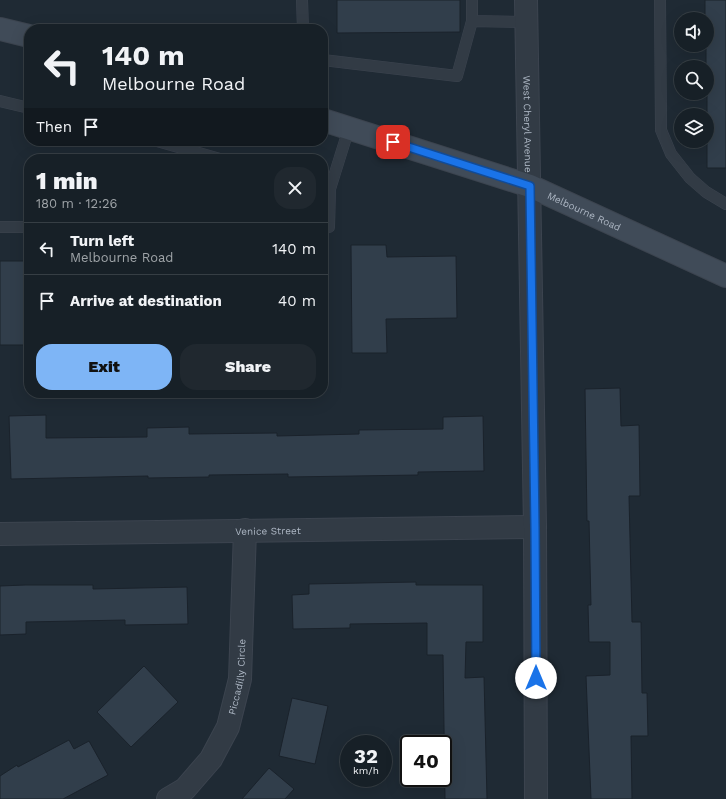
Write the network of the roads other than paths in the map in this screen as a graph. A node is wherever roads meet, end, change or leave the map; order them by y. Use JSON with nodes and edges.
{"nodes":[{"id":1,"x":302,"y":0,"type":"edge"},
{"id":2,"x":472,"y":0,"type":"edge"},
{"id":3,"x":526,"y":0,"type":"edge"},
{"id":4,"x":660,"y":0,"type":"edge"},
{"id":5,"x":472,"y":21,"type":"junction"},
{"id":6,"x":527,"y":22,"type":"junction"},
{"id":7,"x":303,"y":24,"type":"edge"},
{"id":8,"x":0,"y":28,"type":"edge"},
{"id":9,"x":24,"y":35,"type":"edge"},
{"id":10,"x":328,"y":61,"type":"edge"},
{"id":11,"x":0,"y":101,"type":"edge"},
{"id":12,"x":24,"y":107,"type":"edge"},
{"id":13,"x":328,"y":122,"type":"edge"},
{"id":14,"x":349,"y":128,"type":"junction"},
{"id":15,"x":174,"y":146,"type":"edge"},
{"id":16,"x":202,"y":154,"type":"edge"},
{"id":17,"x":328,"y":184,"type":"edge"},
{"id":18,"x":530,"y":186,"type":"junction"},
{"id":19,"x":726,"y":204,"type":"edge"},
{"id":20,"x":328,"y":214,"type":"edge"},
{"id":21,"x":0,"y":227,"type":"edge"},
{"id":22,"x":24,"y":227,"type":"edge"},
{"id":23,"x":328,"y":227,"type":"edge"},
{"id":24,"x":726,"y":276,"type":"edge"},
{"id":25,"x":535,"y":527,"type":"junction"},
{"id":26,"x":245,"y":530,"type":"junction"},
{"id":27,"x":0,"y":534,"type":"edge"},
{"id":28,"x":168,"y":799,"type":"edge"},
{"id":29,"x":536,"y":799,"type":"edge"}],
"edges":[{"from":1,"to":7,"type":"lane"},
{"from":2,"to":5,"type":"lane"},
{"from":3,"to":6,"type":"street","name":"West Cheryl Avenue"},
{"from":4,"to":19,"type":"lane"},
{"from":5,"to":6,"type":"lane"},
{"from":5,"to":10,"type":"lane"},
{"from":6,"to":18,"type":"street","name":"West Cheryl Avenue"},
{"from":8,"to":9,"type":"main road"},
{"from":11,"to":12,"type":"lane"},
{"from":13,"to":14,"type":"main road","name":"Melbourne Road"},
{"from":14,"to":17,"type":"lane"},
{"from":14,"to":18,"type":"main road","name":"Melbourne Road"},
{"from":15,"to":16,"type":"lane"},
{"from":18,"to":24,"type":"main road","name":"Melbourne Road"},
{"from":18,"to":25,"type":"street","name":"West Cheryl Avenue"},
{"from":20,"to":23,"type":"lane"},
{"from":21,"to":22,"type":"lane"},
{"from":25,"to":26,"type":"street","name":"Venice Street"},
{"from":25,"to":29,"type":"street","name":"West Cheryl Avenue"},
{"from":26,"to":27,"type":"street","name":"Venice Street"},
{"from":26,"to":28,"type":"street","name":"Piccadilly Circle"}]}
